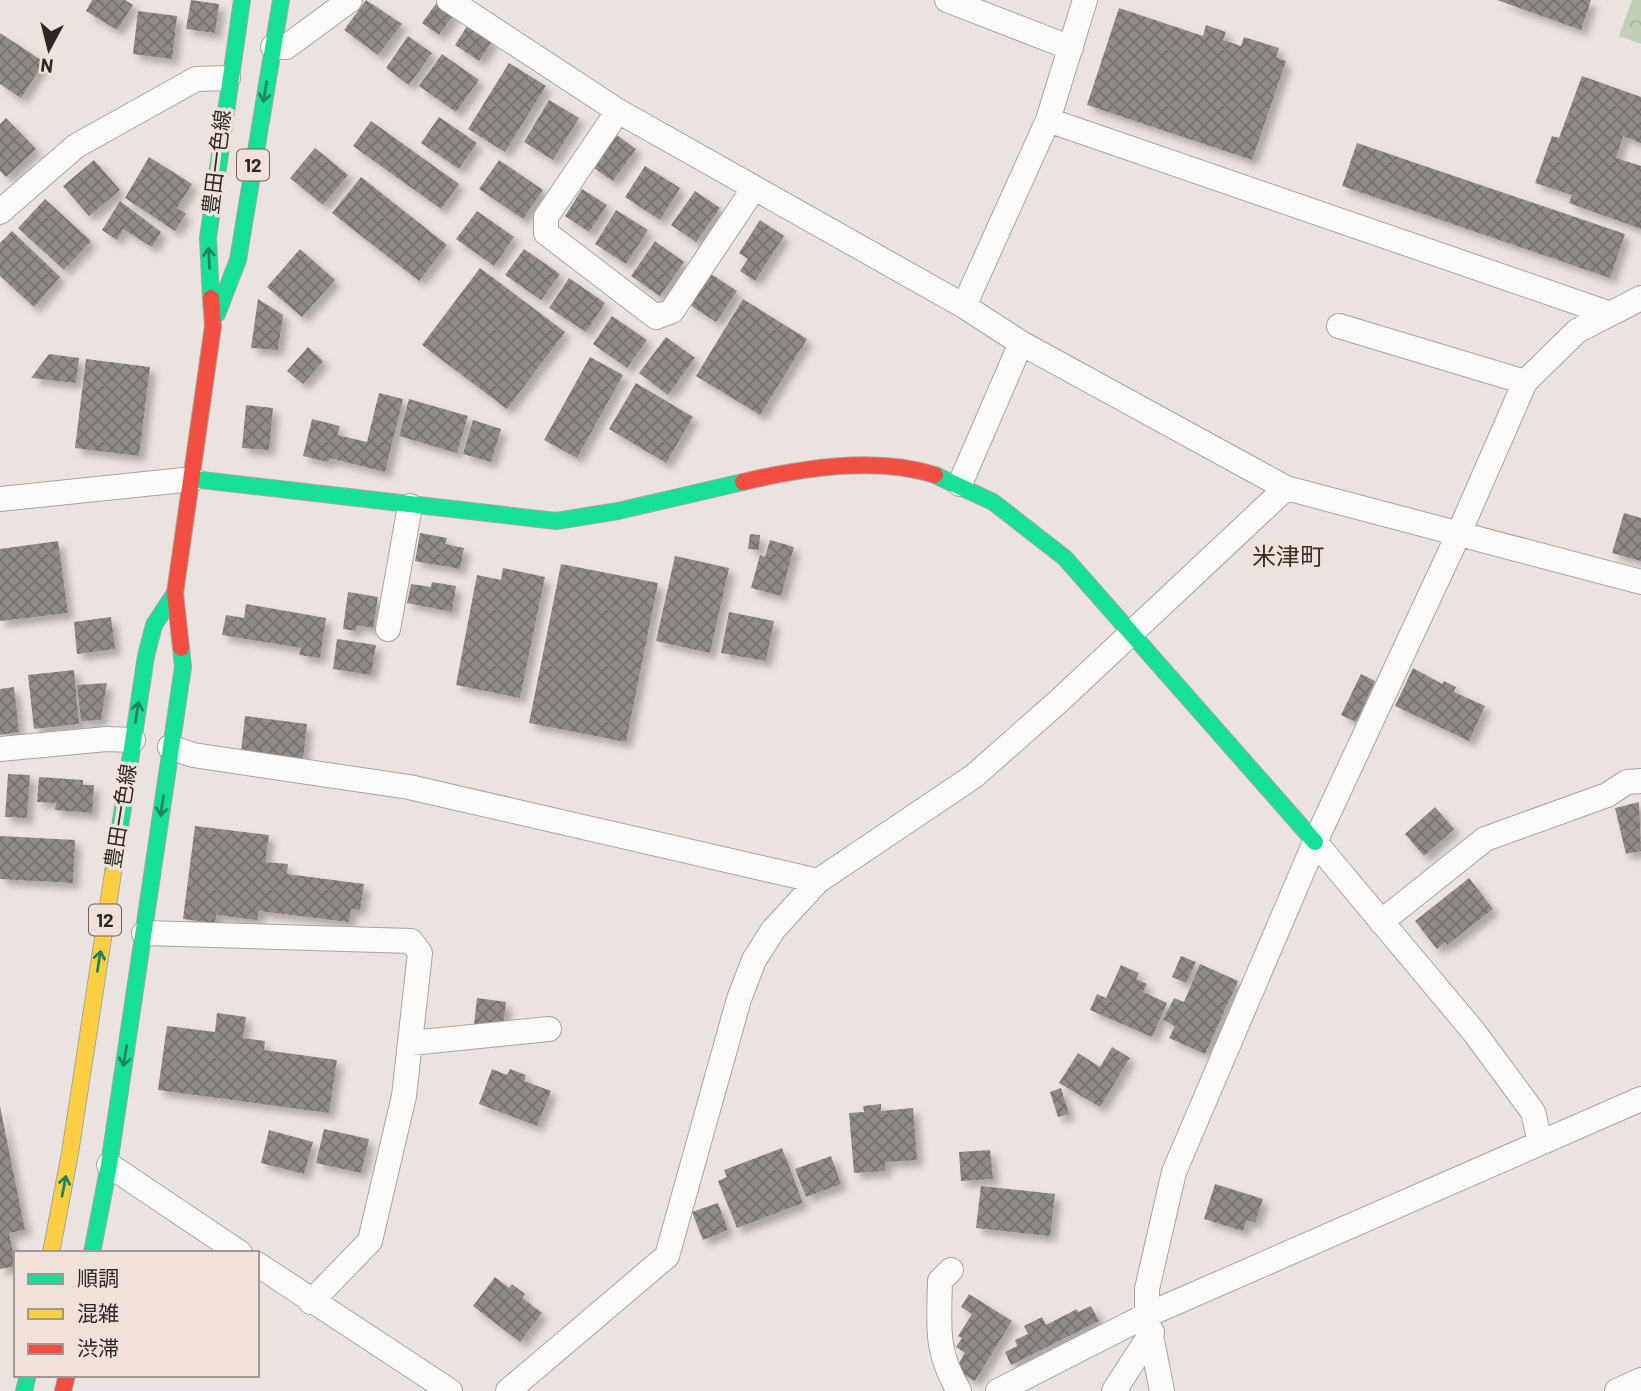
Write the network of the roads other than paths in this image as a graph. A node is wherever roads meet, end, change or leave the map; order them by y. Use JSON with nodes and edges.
{"nodes":[{"id":1,"x":242,"y":0,"type":"edge"},
{"id":2,"x":281,"y":0,"type":"edge"},
{"id":3,"x":350,"y":0,"type":"edge"},
{"id":4,"x":449,"y":0,"type":"edge"},
{"id":5,"x":947,"y":0,"type":"edge"},
{"id":6,"x":1085,"y":0,"type":"edge"},
{"id":7,"x":273,"y":47,"type":"junction"},
{"id":8,"x":1071,"y":48,"type":"junction"},
{"id":9,"x":228,"y":78,"type":"junction"},
{"id":10,"x":618,"y":111,"type":"junction"},
{"id":11,"x":1048,"y":120,"type":"junction"},
{"id":12,"x":754,"y":188,"type":"junction"},
{"id":13,"x":0,"y":212,"type":"edge"},
{"id":14,"x":1641,"y":298,"type":"edge"},
{"id":15,"x":964,"y":306,"type":"junction"},
{"id":16,"x":1608,"y":313,"type":"junction"},
{"id":17,"x":213,"y":326,"type":"junction"},
{"id":18,"x":1339,"y":326,"type":"dead end"},
{"id":19,"x":1021,"y":343,"type":"junction"},
{"id":20,"x":1525,"y":382,"type":"junction"},
{"id":21,"x":192,"y":479,"type":"junction"},
{"id":22,"x":960,"y":484,"type":"junction"},
{"id":23,"x":1286,"y":488,"type":"junction"},
{"id":24,"x":0,"y":499,"type":"edge"},
{"id":25,"x":410,"y":506,"type":"junction"},
{"id":26,"x":1459,"y":533,"type":"junction"},
{"id":27,"x":1641,"y":582,"type":"edge"},
{"id":28,"x":175,"y":593,"type":"junction"},
{"id":29,"x":388,"y":629,"type":"dead end"},
{"id":30,"x":1130,"y":631,"type":"junction"},
{"id":31,"x":132,"y":740,"type":"junction"},
{"id":32,"x":170,"y":747,"type":"junction"},
{"id":33,"x":0,"y":749,"type":"edge"},
{"id":34,"x":1641,"y":781,"type":"edge"},
{"id":35,"x":1315,"y":842,"type":"junction"},
{"id":36,"x":818,"y":881,"type":"junction"},
{"id":37,"x":1381,"y":922,"type":"junction"},
{"id":38,"x":144,"y":933,"type":"junction"},
{"id":39,"x":549,"y":1029,"type":"dead end"},
{"id":40,"x":411,"y":1043,"type":"junction"},
{"id":41,"x":1641,"y":1099,"type":"edge"},
{"id":42,"x":1540,"y":1143,"type":"junction"},
{"id":43,"x":109,"y":1165,"type":"junction"},
{"id":44,"x":51,"y":1251,"type":"edge"},
{"id":45,"x":92,"y":1251,"type":"edge"},
{"id":46,"x":237,"y":1251,"type":"edge"},
{"id":47,"x":259,"y":1265,"type":"edge"},
{"id":48,"x":951,"y":1270,"type":"dead end"},
{"id":49,"x":311,"y":1302,"type":"junction"},
{"id":50,"x":1149,"y":1324,"type":"junction"},
{"id":51,"x":1641,"y":1380,"type":"edge"},
{"id":52,"x":450,"y":1391,"type":"edge"},
{"id":53,"x":508,"y":1391,"type":"edge"},
{"id":54,"x":959,"y":1391,"type":"edge"},
{"id":55,"x":998,"y":1391,"type":"edge"},
{"id":56,"x":1114,"y":1391,"type":"edge"},
{"id":57,"x":1162,"y":1391,"type":"edge"},
{"id":58,"x":1617,"y":1391,"type":"edge"}],
"edges":[{"from":1,"to":9,"type":"main road","name":"豊田一色線","number":"12"},
{"from":2,"to":7,"type":"main road","name":"豊田一色線","number":"12"},
{"from":3,"to":7,"type":"street"},
{"from":4,"to":10,"type":"street"},
{"from":5,"to":8,"type":"street"},
{"from":6,"to":8,"type":"street"},
{"from":7,"to":17,"type":"main road","name":"豊田一色線","number":"12","one_way":true},
{"from":8,"to":11,"type":"street"},
{"from":9,"to":13,"type":"street"},
{"from":17,"to":9,"type":"main road","name":"豊田一色線","number":"12","one_way":true},
{"from":10,"to":12,"type":"street"},
{"from":10,"to":12,"type":"street"},
{"from":11,"to":15,"type":"street"},
{"from":11,"to":16,"type":"street"},
{"from":12,"to":15,"type":"street"},
{"from":14,"to":16,"type":"street"},
{"from":15,"to":19,"type":"street"},
{"from":16,"to":20,"type":"street"},
{"from":17,"to":21,"type":"main road","name":"豊田一色線","number":"12"},
{"from":18,"to":20,"type":"street"},
{"from":19,"to":22,"type":"street"},
{"from":19,"to":23,"type":"street"},
{"from":20,"to":26,"type":"street"},
{"from":21,"to":24,"type":"street"},
{"from":21,"to":25,"type":"main road"},
{"from":21,"to":28,"type":"main road","name":"豊田一色線","number":"12"},
{"from":22,"to":25,"type":"main road"},
{"from":22,"to":30,"type":"main road"},
{"from":23,"to":26,"type":"street"},
{"from":23,"to":30,"type":"street"},
{"from":25,"to":29,"type":"street"},
{"from":26,"to":27,"type":"street"},
{"from":26,"to":35,"type":"street"},
{"from":31,"to":28,"type":"main road","name":"豊田一色線","number":"12","one_way":true},
{"from":28,"to":32,"type":"main road","name":"豊田一色線","number":"12"},
{"from":30,"to":35,"type":"main road"},
{"from":30,"to":36,"type":"street"},
{"from":31,"to":33,"type":"street"},
{"from":44,"to":31,"type":"main road","name":"豊田一色線","number":"12","one_way":true},
{"from":32,"to":36,"type":"street"},
{"from":32,"to":38,"type":"main road","name":"豊田一色線","number":"12","one_way":true},
{"from":34,"to":37,"type":"street"},
{"from":35,"to":37,"type":"street"},
{"from":35,"to":50,"type":"street"},
{"from":36,"to":53,"type":"street"},
{"from":37,"to":42,"type":"street"},
{"from":38,"to":40,"type":"street"},
{"from":38,"to":43,"type":"main road","name":"豊田一色線","number":"12","one_way":true},
{"from":39,"to":40,"type":"street"},
{"from":40,"to":49,"type":"street"},
{"from":41,"to":42,"type":"street"},
{"from":42,"to":50,"type":"street"},
{"from":43,"to":45,"type":"main road","name":"豊田一色線","number":"12"},
{"from":43,"to":46,"type":"street"},
{"from":47,"to":49,"type":"street"},
{"from":48,"to":54,"type":"street"},
{"from":49,"to":52,"type":"street"},
{"from":50,"to":55,"type":"street"},
{"from":50,"to":56,"type":"street"},
{"from":50,"to":57,"type":"street"},
{"from":51,"to":58,"type":"street"}]}
